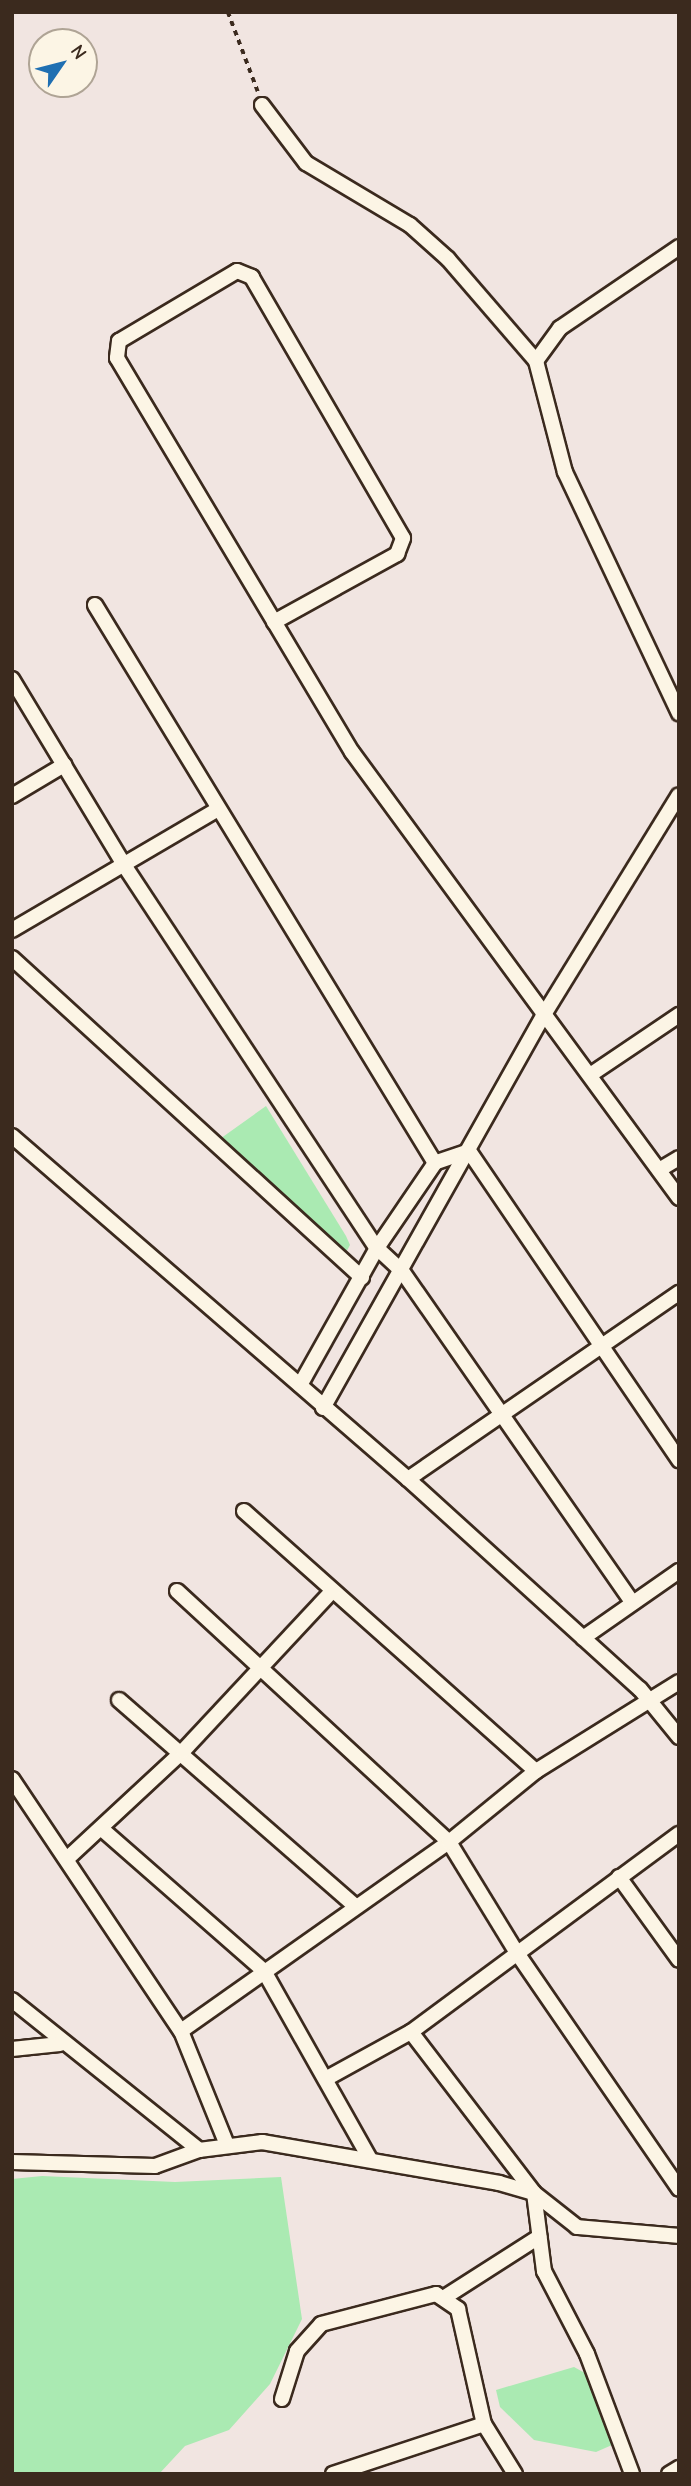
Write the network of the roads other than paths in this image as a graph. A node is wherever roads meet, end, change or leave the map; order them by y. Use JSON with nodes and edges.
{"nodes":[{"id":1,"x":262,"y":105,"type":"road end"},
{"id":2,"x":679,"y":247,"type":"edge"},
{"id":3,"x":536,"y":360,"type":"junction"},
{"id":4,"x":94,"y":605,"type":"dead end"},
{"id":5,"x":274,"y":622,"type":"junction"},
{"id":6,"x":12,"y":679,"type":"edge"},
{"id":7,"x":679,"y":713,"type":"edge"},
{"id":8,"x":65,"y":765,"type":"junction"},
{"id":9,"x":679,"y":795,"type":"edge"},
{"id":10,"x":12,"y":796,"type":"edge"},
{"id":11,"x":218,"y":809,"type":"junction"},
{"id":12,"x":124,"y":865,"type":"junction"},
{"id":13,"x":12,"y":930,"type":"edge"},
{"id":14,"x":12,"y":958,"type":"edge"},
{"id":15,"x":679,"y":1015,"type":"edge"},
{"id":16,"x":543,"y":1016,"type":"junction"},
{"id":17,"x":593,"y":1073,"type":"junction"},
{"id":18,"x":12,"y":1136,"type":"edge"},
{"id":19,"x":469,"y":1151,"type":"junction"},
{"id":20,"x":679,"y":1158,"type":"edge"},
{"id":21,"x":435,"y":1163,"type":"junction"},
{"id":22,"x":659,"y":1170,"type":"junction"},
{"id":23,"x":679,"y":1198,"type":"edge"},
{"id":24,"x":377,"y":1248,"type":"junction"},
{"id":25,"x":402,"y":1271,"type":"junction"},
{"id":26,"x":362,"y":1278,"type":"junction"},
{"id":27,"x":679,"y":1293,"type":"edge"},
{"id":28,"x":602,"y":1345,"type":"junction"},
{"id":29,"x":300,"y":1385,"type":"junction"},
{"id":30,"x":323,"y":1408,"type":"junction"},
{"id":31,"x":500,"y":1412,"type":"junction"},
{"id":32,"x":679,"y":1460,"type":"edge"},
{"id":33,"x":408,"y":1479,"type":"junction"},
{"id":34,"x":244,"y":1510,"type":"dead end"},
{"id":35,"x":679,"y":1571,"type":"edge"},
{"id":36,"x":177,"y":1591,"type":"dead end"},
{"id":37,"x":332,"y":1591,"type":"junction"},
{"id":38,"x":633,"y":1603,"type":"junction"},
{"id":39,"x":583,"y":1638,"type":"junction"},
{"id":40,"x":257,"y":1668,"type":"junction"},
{"id":41,"x":679,"y":1682,"type":"edge"},
{"id":42,"x":648,"y":1699,"type":"junction"},
{"id":43,"x":119,"y":1700,"type":"dead end"},
{"id":44,"x":679,"y":1737,"type":"edge"},
{"id":45,"x":183,"y":1751,"type":"junction"},
{"id":46,"x":536,"y":1771,"type":"junction"},
{"id":47,"x":12,"y":1779,"type":"edge"},
{"id":48,"x":103,"y":1830,"type":"junction"},
{"id":49,"x":679,"y":1834,"type":"edge"},
{"id":50,"x":449,"y":1842,"type":"junction"},
{"id":51,"x":69,"y":1857,"type":"junction"},
{"id":52,"x":619,"y":1877,"type":"junction"},
{"id":53,"x":353,"y":1904,"type":"junction"},
{"id":54,"x":517,"y":1952,"type":"junction"},
{"id":55,"x":679,"y":1961,"type":"edge"},
{"id":56,"x":264,"y":1971,"type":"junction"},
{"id":57,"x":12,"y":2000,"type":"edge"},
{"id":58,"x":181,"y":2031,"type":"junction"},
{"id":59,"x":411,"y":2032,"type":"junction"},
{"id":60,"x":60,"y":2044,"type":"junction"},
{"id":61,"x":12,"y":2049,"type":"edge"},
{"id":62,"x":329,"y":2077,"type":"junction"},
{"id":63,"x":227,"y":2145,"type":"junction"},
{"id":64,"x":198,"y":2150,"type":"junction"},
{"id":65,"x":370,"y":2159,"type":"junction"},
{"id":66,"x":12,"y":2162,"type":"edge"},
{"id":67,"x":679,"y":2189,"type":"edge"},
{"id":68,"x":534,"y":2193,"type":"junction"},
{"id":69,"x":679,"y":2236,"type":"edge"},
{"id":70,"x":539,"y":2237,"type":"junction"},
{"id":71,"x":445,"y":2297,"type":"junction"},
{"id":72,"x":282,"y":2399,"type":"dead end"},
{"id":73,"x":485,"y":2424,"type":"junction"},
{"id":74,"x":679,"y":2468,"type":"edge"},
{"id":75,"x":333,"y":2474,"type":"edge"},
{"id":76,"x":515,"y":2474,"type":"edge"},
{"id":77,"x":632,"y":2474,"type":"edge"},
{"id":78,"x":669,"y":2474,"type":"edge"}],
"edges":[{"from":1,"to":3,"type":"street"},
{"from":2,"to":3,"type":"street"},
{"from":3,"to":7,"type":"street"},
{"from":4,"to":11,"type":"street"},
{"from":5,"to":5,"type":"street"},
{"from":5,"to":16,"type":"street"},
{"from":6,"to":8,"type":"street"},
{"from":8,"to":10,"type":"street"},
{"from":8,"to":12,"type":"street"},
{"from":9,"to":16,"type":"street"},
{"from":11,"to":12,"type":"street"},
{"from":11,"to":21,"type":"street"},
{"from":12,"to":13,"type":"street"},
{"from":12,"to":24,"type":"street"},
{"from":14,"to":26,"type":"street"},
{"from":15,"to":17,"type":"street"},
{"from":16,"to":17,"type":"street"},
{"from":16,"to":19,"type":"street"},
{"from":17,"to":22,"type":"street"},
{"from":18,"to":29,"type":"street"},
{"from":19,"to":21,"type":"street"},
{"from":19,"to":25,"type":"street"},
{"from":19,"to":28,"type":"street"},
{"from":20,"to":22,"type":"street"},
{"from":21,"to":24,"type":"street"},
{"from":22,"to":23,"type":"street"},
{"from":24,"to":25,"type":"street"},
{"from":24,"to":26,"type":"street"},
{"from":25,"to":30,"type":"street"},
{"from":25,"to":31,"type":"street"},
{"from":26,"to":29,"type":"street"},
{"from":27,"to":28,"type":"street"},
{"from":28,"to":31,"type":"street"},
{"from":28,"to":32,"type":"street"},
{"from":29,"to":30,"type":"street"},
{"from":30,"to":33,"type":"street"},
{"from":31,"to":33,"type":"street"},
{"from":31,"to":38,"type":"street"},
{"from":33,"to":39,"type":"street"},
{"from":34,"to":37,"type":"street"},
{"from":35,"to":38,"type":"street"},
{"from":36,"to":40,"type":"street"},
{"from":37,"to":40,"type":"street"},
{"from":37,"to":46,"type":"street"},
{"from":38,"to":39,"type":"street"},
{"from":39,"to":42,"type":"street"},
{"from":40,"to":45,"type":"street"},
{"from":40,"to":50,"type":"street"},
{"from":41,"to":42,"type":"street"},
{"from":42,"to":44,"type":"street"},
{"from":42,"to":46,"type":"street"},
{"from":43,"to":45,"type":"street"},
{"from":45,"to":48,"type":"street"},
{"from":45,"to":53,"type":"street"},
{"from":46,"to":50,"type":"street"},
{"from":47,"to":51,"type":"street"},
{"from":48,"to":51,"type":"street"},
{"from":48,"to":56,"type":"street"},
{"from":49,"to":52,"type":"street"},
{"from":50,"to":53,"type":"street"},
{"from":50,"to":54,"type":"street"},
{"from":51,"to":58,"type":"street"},
{"from":52,"to":54,"type":"street"},
{"from":52,"to":55,"type":"street"},
{"from":53,"to":56,"type":"street"},
{"from":54,"to":59,"type":"street"},
{"from":54,"to":67,"type":"street"},
{"from":56,"to":58,"type":"street"},
{"from":56,"to":62,"type":"street"},
{"from":57,"to":60,"type":"street"},
{"from":58,"to":63,"type":"street"},
{"from":59,"to":62,"type":"street"},
{"from":59,"to":68,"type":"street"},
{"from":60,"to":61,"type":"street"},
{"from":60,"to":64,"type":"street"},
{"from":62,"to":65,"type":"street"},
{"from":63,"to":64,"type":"street"},
{"from":63,"to":65,"type":"street"},
{"from":64,"to":66,"type":"street"},
{"from":65,"to":68,"type":"street"},
{"from":68,"to":69,"type":"street"},
{"from":68,"to":70,"type":"street"},
{"from":70,"to":71,"type":"street"},
{"from":70,"to":77,"type":"street"},
{"from":71,"to":72,"type":"street"},
{"from":71,"to":73,"type":"street"},
{"from":73,"to":75,"type":"street"},
{"from":73,"to":76,"type":"street"},
{"from":74,"to":78,"type":"street"}]}
